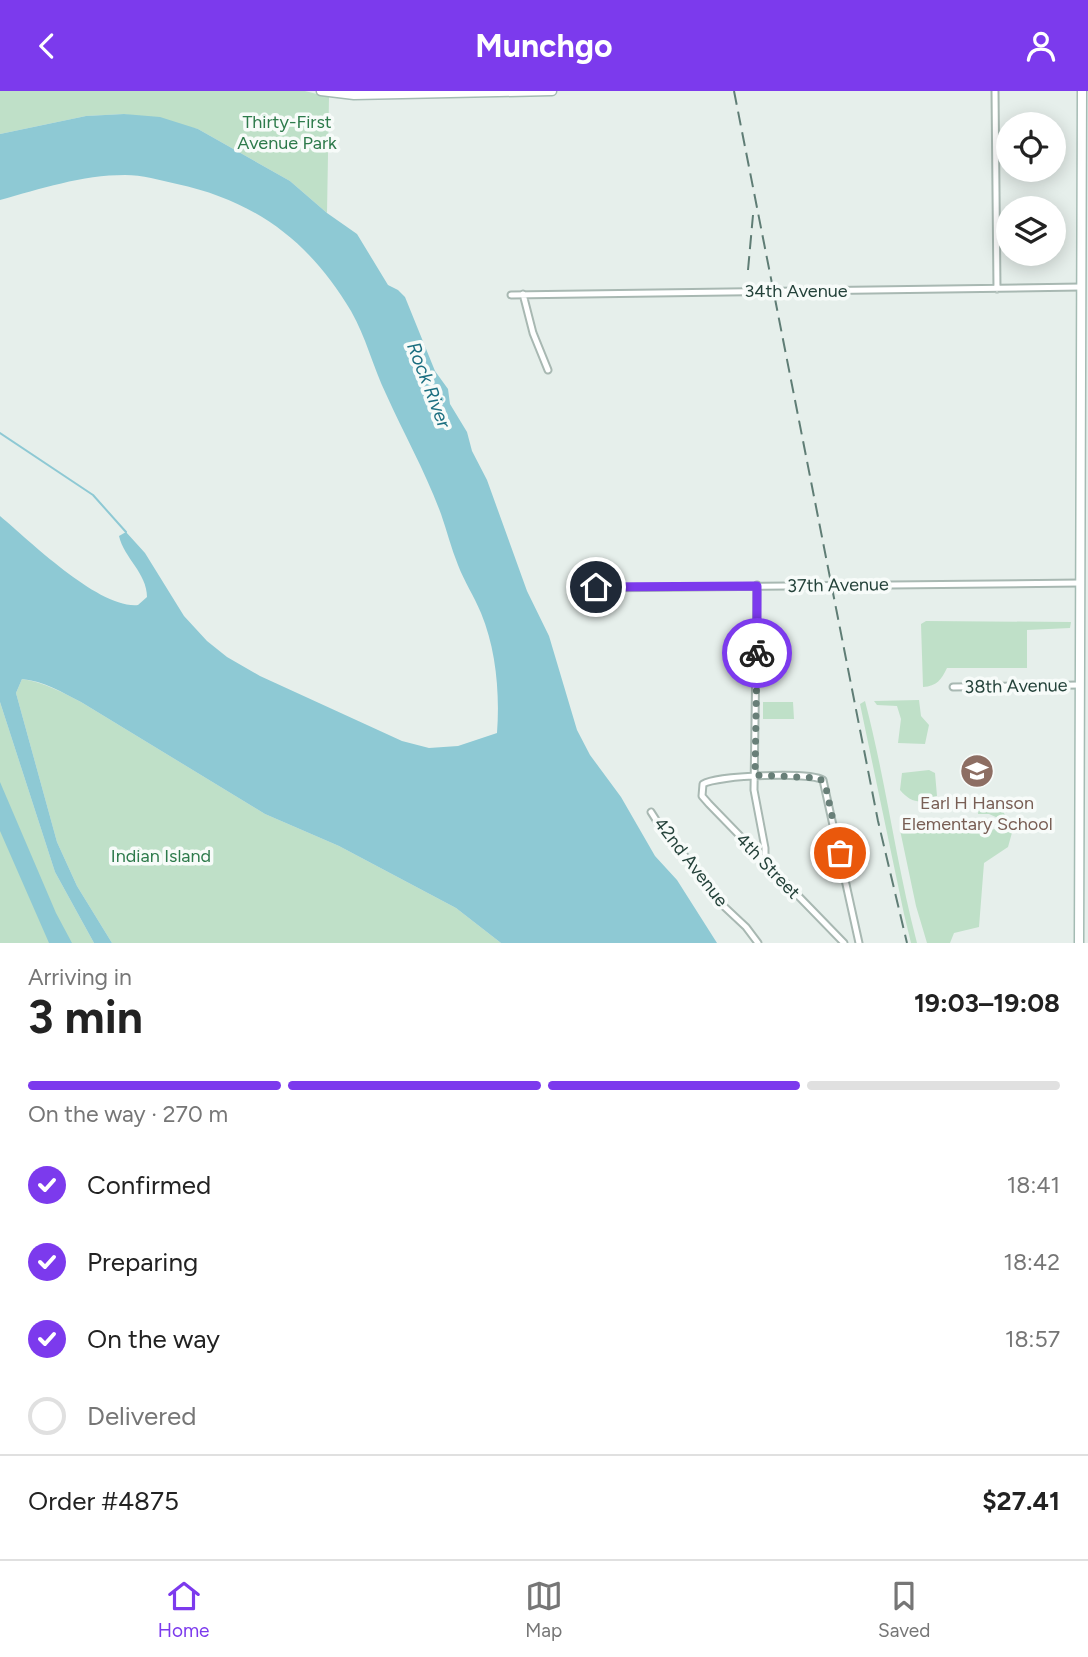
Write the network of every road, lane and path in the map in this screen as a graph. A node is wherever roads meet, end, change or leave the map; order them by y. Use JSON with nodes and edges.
{"nodes":[{"id":1,"x":321,"y":91,"type":"edge"},
{"id":2,"x":552,"y":91,"type":"edge"},
{"id":3,"x":995,"y":91,"type":"edge"},
{"id":4,"x":1082,"y":91,"type":"edge"},
{"id":5,"x":1085,"y":252,"type":"edge"},
{"id":6,"x":1081,"y":287,"type":"junction"},
{"id":7,"x":997,"y":289,"type":"junction"},
{"id":8,"x":523,"y":294,"type":"junction"},
{"id":9,"x":511,"y":295,"type":"dead end"},
{"id":10,"x":1084,"y":337,"type":"edge"},
{"id":11,"x":548,"y":370,"type":"dead end"},
{"id":12,"x":1084,"y":423,"type":"edge"},
{"id":13,"x":1080,"y":583,"type":"junction"},
{"id":14,"x":757,"y":586,"type":"junction"},
{"id":15,"x":596,"y":587,"type":"dead end"},
{"id":16,"x":1079,"y":685,"type":"junction"},
{"id":17,"x":953,"y":687,"type":"dead end"},
{"id":18,"x":755,"y":775,"type":"junction"},
{"id":19,"x":651,"y":812,"type":"dead end"},
{"id":20,"x":765,"y":863,"type":"junction"},
{"id":21,"x":758,"y":943,"type":"edge"},
{"id":22,"x":844,"y":943,"type":"edge"},
{"id":23,"x":859,"y":943,"type":"edge"},
{"id":24,"x":1079,"y":943,"type":"edge"}],
"edges":[{"from":1,"to":2,"type":"street"},
{"from":3,"to":7,"type":"street"},
{"from":4,"to":5,"type":"street"},
{"from":5,"to":6,"type":"street"},
{"from":6,"to":7,"type":"street","name":"34th Avenue"},
{"from":6,"to":10,"type":"street"},
{"from":7,"to":8,"type":"street","name":"34th Avenue"},
{"from":8,"to":9,"type":"street","name":"34th Avenue"},
{"from":8,"to":11,"type":"street"},
{"from":10,"to":12,"type":"street"},
{"from":12,"to":13,"type":"street"},
{"from":13,"to":14,"type":"street","name":"37th Avenue"},
{"from":13,"to":16,"type":"street"},
{"from":14,"to":15,"type":"street","name":"37th Avenue"},
{"from":14,"to":18,"type":"street"},
{"from":16,"to":17,"type":"street","name":"38th Avenue"},
{"from":16,"to":24,"type":"street"},
{"from":18,"to":20,"type":"street"},
{"from":18,"to":20,"type":"street","name":"4th Street"},
{"from":18,"to":23,"type":"street"},
{"from":19,"to":21,"type":"street","name":"42nd Avenue"},
{"from":20,"to":22,"type":"street","name":"4th Street"}]}
